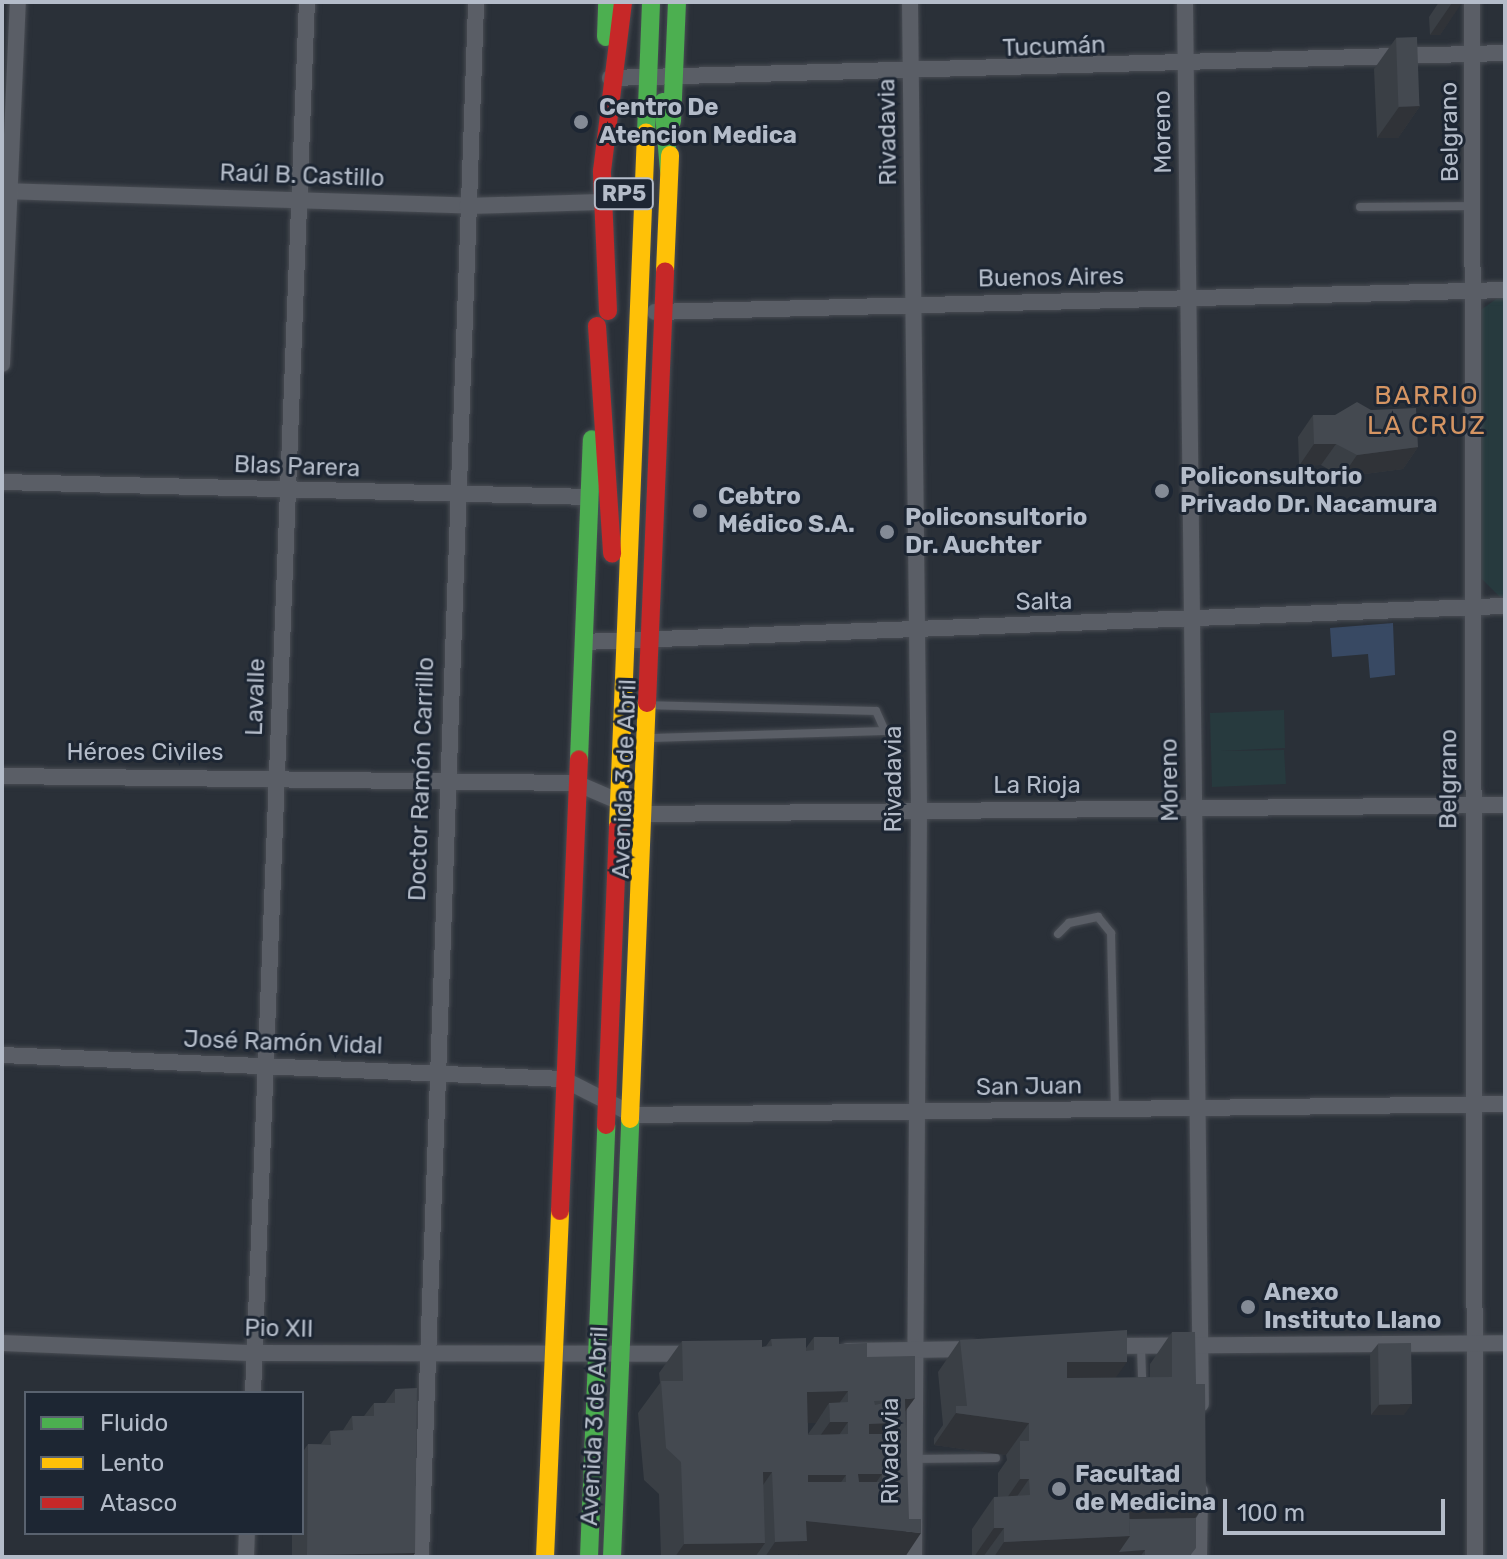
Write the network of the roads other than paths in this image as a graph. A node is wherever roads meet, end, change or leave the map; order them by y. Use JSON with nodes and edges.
{"nodes":[{"id":1,"x":18,"y":2,"type":"edge"},
{"id":2,"x":307,"y":2,"type":"edge"},
{"id":3,"x":476,"y":2,"type":"edge"},
{"id":4,"x":607,"y":2,"type":"edge"},
{"id":5,"x":623,"y":2,"type":"edge"},
{"id":6,"x":631,"y":2,"type":"edge"},
{"id":7,"x":651,"y":2,"type":"edge"},
{"id":8,"x":659,"y":2,"type":"edge"},
{"id":9,"x":677,"y":2,"type":"edge"},
{"id":10,"x":910,"y":2,"type":"edge"},
{"id":11,"x":1185,"y":2,"type":"edge"},
{"id":12,"x":1472,"y":2,"type":"edge"},
{"id":13,"x":1505,"y":53,"type":"edge"},
{"id":14,"x":1473,"y":54,"type":"junction"},
{"id":15,"x":1186,"y":67,"type":"junction"},
{"id":16,"x":911,"y":75,"type":"junction"},
{"id":17,"x":616,"y":78,"type":"junction"},
{"id":18,"x":661,"y":78,"type":"junction"},
{"id":19,"x":602,"y":171,"type":"junction"},
{"id":20,"x":7,"y":191,"type":"edge"},
{"id":21,"x":299,"y":200,"type":"junction"},
{"id":22,"x":601,"y":202,"type":"junction"},
{"id":23,"x":467,"y":206,"type":"junction"},
{"id":24,"x":1475,"y":206,"type":"junction"},
{"id":25,"x":1360,"y":207,"type":"dead end"},
{"id":26,"x":1505,"y":290,"type":"edge"},
{"id":27,"x":1477,"y":291,"type":"junction"},
{"id":28,"x":1190,"y":298,"type":"junction"},
{"id":29,"x":914,"y":305,"type":"junction"},
{"id":30,"x":640,"y":311,"type":"junction"},
{"id":31,"x":606,"y":315,"type":"junction"},
{"id":32,"x":662,"y":320,"type":"junction"},
{"id":33,"x":2,"y":364,"type":"edge"},
{"id":34,"x":2,"y":482,"type":"edge"},
{"id":35,"x":288,"y":491,"type":"junction"},
{"id":36,"x":457,"y":495,"type":"junction"},
{"id":37,"x":590,"y":497,"type":"junction"},
{"id":38,"x":632,"y":553,"type":"junction"},
{"id":39,"x":612,"y":554,"type":"junction"},
{"id":40,"x":1505,"y":606,"type":"edge"},
{"id":41,"x":1474,"y":607,"type":"junction"},
{"id":42,"x":1191,"y":623,"type":"junction"},
{"id":43,"x":918,"y":628,"type":"junction"},
{"id":44,"x":583,"y":642,"type":"junction"},
{"id":45,"x":609,"y":642,"type":"junction"},
{"id":46,"x":628,"y":642,"type":"junction"},
{"id":47,"x":654,"y":643,"type":"junction"},
{"id":48,"x":652,"y":705,"type":"junction"},
{"id":49,"x":651,"y":738,"type":"junction"},
{"id":50,"x":2,"y":776,"type":"edge"},
{"id":51,"x":277,"y":777,"type":"junction"},
{"id":52,"x":445,"y":780,"type":"junction"},
{"id":53,"x":576,"y":783,"type":"junction"},
{"id":54,"x":603,"y":793,"type":"junction"},
{"id":55,"x":623,"y":803,"type":"junction"},
{"id":56,"x":1505,"y":805,"type":"edge"},
{"id":57,"x":1473,"y":806,"type":"junction"},
{"id":58,"x":1195,"y":810,"type":"junction"},
{"id":59,"x":919,"y":811,"type":"junction"},
{"id":60,"x":648,"y":814,"type":"junction"},
{"id":61,"x":1058,"y":934,"type":"dead end"},
{"id":62,"x":2,"y":1055,"type":"edge"},
{"id":63,"x":263,"y":1068,"type":"junction"},
{"id":64,"x":437,"y":1073,"type":"junction"},
{"id":65,"x":563,"y":1079,"type":"junction"},
{"id":66,"x":589,"y":1090,"type":"junction"},
{"id":67,"x":609,"y":1100,"type":"junction"},
{"id":68,"x":1475,"y":1104,"type":"junction"},
{"id":69,"x":1505,"y":1104,"type":"edge"},
{"id":70,"x":1199,"y":1109,"type":"junction"},
{"id":71,"x":1115,"y":1110,"type":"junction"},
{"id":72,"x":913,"y":1112,"type":"junction"},
{"id":73,"x":634,"y":1115,"type":"junction"},
{"id":74,"x":2,"y":1343,"type":"edge"},
{"id":75,"x":1505,"y":1343,"type":"edge"},
{"id":76,"x":1478,"y":1344,"type":"junction"},
{"id":77,"x":1202,"y":1345,"type":"junction"},
{"id":78,"x":1141,"y":1346,"type":"junction"},
{"id":79,"x":1083,"y":1347,"type":"edge"},
{"id":80,"x":997,"y":1349,"type":"edge"},
{"id":81,"x":915,"y":1350,"type":"junction"},
{"id":82,"x":822,"y":1352,"type":"edge"},
{"id":83,"x":255,"y":1353,"type":"junction"},
{"id":84,"x":428,"y":1354,"type":"junction"},
{"id":85,"x":715,"y":1354,"type":"edge"},
{"id":86,"x":578,"y":1356,"type":"junction"},
{"id":87,"x":599,"y":1356,"type":"junction"},
{"id":88,"x":622,"y":1356,"type":"junction"},
{"id":89,"x":554,"y":1357,"type":"junction"},
{"id":90,"x":253,"y":1391,"type":"edge"},
{"id":91,"x":1142,"y":1399,"type":"edge"},
{"id":92,"x":1201,"y":1420,"type":"edge"},
{"id":93,"x":996,"y":1458,"type":"dead end"},
{"id":94,"x":914,"y":1459,"type":"junction"},
{"id":95,"x":1201,"y":1466,"type":"edge"},
{"id":96,"x":247,"y":1535,"type":"edge"},
{"id":97,"x":246,"y":1557,"type":"edge"},
{"id":98,"x":421,"y":1557,"type":"edge"},
{"id":99,"x":545,"y":1557,"type":"edge"},
{"id":100,"x":569,"y":1557,"type":"edge"},
{"id":101,"x":589,"y":1557,"type":"edge"},
{"id":102,"x":612,"y":1557,"type":"edge"},
{"id":103,"x":914,"y":1557,"type":"edge"},
{"id":104,"x":1199,"y":1557,"type":"edge"},
{"id":105,"x":1475,"y":1557,"type":"edge"}],
"edges":[{"from":1,"to":20,"type":"street"},
{"from":2,"to":21,"type":"street","name":"Lavalle"},
{"from":3,"to":23,"type":"street","name":"Doctor Ramón Carrillo"},
{"from":4,"to":17,"type":"main road","name":"Avenida 3 de Abril"},
{"from":5,"to":17,"type":"main road"},
{"from":6,"to":17,"type":"main road","name":"Avenida 3 de Abril"},
{"from":7,"to":18,"type":"main road","name":"Avenida 3 de Abril"},
{"from":8,"to":18,"type":"main road"},
{"from":9,"to":18,"type":"main road","name":"Avenida 3 de Abril"},
{"from":10,"to":16,"type":"street","name":"Rivadavia"},
{"from":11,"to":15,"type":"street","name":"Moreno"},
{"from":12,"to":14,"type":"street","name":"Belgrano"},
{"from":13,"to":14,"type":"street","name":"Tucumán"},
{"from":14,"to":15,"type":"street","name":"Tucumán"},
{"from":14,"to":24,"type":"street","name":"Belgrano"},
{"from":15,"to":16,"type":"street","name":"Tucumán"},
{"from":15,"to":28,"type":"street","name":"Moreno"},
{"from":16,"to":18,"type":"street","name":"Tucumán"},
{"from":16,"to":29,"type":"street","name":"Rivadavia"},
{"from":17,"to":18,"type":"street","name":"Tucumán"},
{"from":17,"to":19,"type":"main road"},
{"from":17,"to":31,"type":"main road","name":"Avenida 3 de Abril","number":"RP5"},
{"from":18,"to":30,"type":"main road","name":"Avenida 3 de Abril"},
{"from":18,"to":32,"type":"main road","name":"Avenida 3 de Abril"},
{"from":19,"to":22,"type":"main road","name":"Avenida 3 de Abril"},
{"from":19,"to":31,"type":"main road"},
{"from":20,"to":21,"type":"street","name":"Raúl B. Castillo"},
{"from":20,"to":33,"type":"street"},
{"from":21,"to":23,"type":"street","name":"Raúl B. Castillo"},
{"from":21,"to":35,"type":"street","name":"Lavalle"},
{"from":22,"to":23,"type":"street","name":"Raúl B. Castillo"},
{"from":22,"to":31,"type":"main road","name":"Avenida 3 de Abril"},
{"from":23,"to":36,"type":"street","name":"Doctor Ramón Carrillo"},
{"from":24,"to":25,"type":"lane"},
{"from":24,"to":27,"type":"street","name":"Belgrano"},
{"from":26,"to":27,"type":"street","name":"Buenos Aires"},
{"from":27,"to":28,"type":"street","name":"Buenos Aires"},
{"from":27,"to":41,"type":"street","name":"Belgrano"},
{"from":28,"to":29,"type":"street","name":"Buenos Aires"},
{"from":28,"to":42,"type":"street","name":"Moreno"},
{"from":29,"to":32,"type":"street","name":"Buenos Aires"},
{"from":29,"to":43,"type":"street","name":"Rivadavia"},
{"from":30,"to":31,"type":"street","name":"Buenos Aires"},
{"from":30,"to":32,"type":"street","name":"Buenos Aires"},
{"from":30,"to":38,"type":"main road","name":"Avenida 3 de Abril"},
{"from":31,"to":37,"type":"main road","name":"Avenida 3 de Abril"},
{"from":31,"to":39,"type":"main road"},
{"from":31,"to":39,"type":"main road","name":"Avenida 3 de Abril"},
{"from":32,"to":38,"type":"main road"},
{"from":32,"to":47,"type":"main road","name":"Avenida 3 de Abril"},
{"from":34,"to":35,"type":"street","name":"Blas Parera"},
{"from":35,"to":36,"type":"street","name":"Blas Parera"},
{"from":35,"to":51,"type":"street","name":"Lavalle"},
{"from":36,"to":37,"type":"street","name":"Blas Parera"},
{"from":36,"to":52,"type":"street","name":"Doctor Ramón Carrillo"},
{"from":37,"to":44,"type":"main road","name":"Avenida 3 de Abril"},
{"from":38,"to":46,"type":"main road","name":"Avenida 3 de Abril"},
{"from":39,"to":45,"type":"main road","name":"Avenida 3 de Abril"},
{"from":40,"to":41,"type":"street","name":"Salta"},
{"from":41,"to":42,"type":"street","name":"Salta"},
{"from":41,"to":57,"type":"street","name":"Belgrano"},
{"from":42,"to":43,"type":"street","name":"Salta"},
{"from":42,"to":58,"type":"street","name":"Moreno"},
{"from":43,"to":47,"type":"street","name":"Salta"},
{"from":43,"to":59,"type":"street","name":"Rivadavia"},
{"from":44,"to":45,"type":"street","name":"Salta"},
{"from":44,"to":53,"type":"main road","name":"Avenida 3 de Abril"},
{"from":45,"to":46,"type":"street","name":"Salta"},
{"from":45,"to":54,"type":"main road","name":"Avenida 3 de Abril"},
{"from":46,"to":47,"type":"street","name":"Salta"},
{"from":46,"to":55,"type":"main road","name":"Avenida 3 de Abril"},
{"from":47,"to":48,"type":"main road","name":"Avenida 3 de Abril"},
{"from":48,"to":49,"type":"main road","name":"Avenida 3 de Abril"},
{"from":48,"to":49,"type":"lane"},
{"from":49,"to":60,"type":"main road","name":"Avenida 3 de Abril"},
{"from":50,"to":51,"type":"street","name":"Héroes Civiles"},
{"from":51,"to":52,"type":"street","name":"Héroes Civiles"},
{"from":51,"to":63,"type":"street","name":"Lavalle"},
{"from":52,"to":53,"type":"street","name":"Héroes Civiles"},
{"from":52,"to":64,"type":"street","name":"Doctor Ramón Carrillo"},
{"from":53,"to":54,"type":"street","name":"La Rioja"},
{"from":53,"to":65,"type":"main road","name":"Avenida 3 de Abril"},
{"from":54,"to":55,"type":"street","name":"La Rioja"},
{"from":54,"to":66,"type":"main road","name":"Avenida 3 de Abril"},
{"from":55,"to":60,"type":"street","name":"La Rioja"},
{"from":55,"to":67,"type":"main road","name":"Avenida 3 de Abril"},
{"from":56,"to":57,"type":"street","name":"La Rioja"},
{"from":57,"to":58,"type":"street","name":"La Rioja"},
{"from":57,"to":68,"type":"street","name":"Belgrano"},
{"from":58,"to":59,"type":"street","name":"La Rioja"},
{"from":58,"to":70,"type":"street","name":"Moreno"},
{"from":59,"to":60,"type":"street","name":"La Rioja"},
{"from":59,"to":72,"type":"street","name":"Rivadavia"},
{"from":60,"to":73,"type":"main road","name":"Avenida 3 de Abril"},
{"from":61,"to":71,"type":"lane"},
{"from":62,"to":63,"type":"street","name":"José Ramón Vidal"},
{"from":63,"to":64,"type":"street","name":"José Ramón Vidal"},
{"from":63,"to":83,"type":"street","name":"Lavalle"},
{"from":64,"to":65,"type":"street","name":"José Ramón Vidal"},
{"from":64,"to":84,"type":"street","name":"Doctor Ramón Carrillo"},
{"from":65,"to":66,"type":"street"},
{"from":65,"to":89,"type":"main road","name":"Avenida 3 de Abril"},
{"from":66,"to":67,"type":"street"},
{"from":66,"to":86,"type":"main road","name":"Avenida 3 de Abril"},
{"from":67,"to":73,"type":"street"},
{"from":67,"to":87,"type":"main road","name":"Avenida 3 de Abril"},
{"from":68,"to":69,"type":"street","name":"San Juan"},
{"from":68,"to":70,"type":"street","name":"San Juan"},
{"from":68,"to":76,"type":"street","name":"Belgrano"},
{"from":70,"to":71,"type":"street","name":"San Juan"},
{"from":70,"to":77,"type":"street","name":"Moreno"},
{"from":71,"to":72,"type":"street","name":"San Juan"},
{"from":72,"to":73,"type":"street","name":"San Juan"},
{"from":72,"to":81,"type":"street","name":"Rivadavia"},
{"from":73,"to":88,"type":"main road","name":"Avenida 3 de Abril"},
{"from":74,"to":83,"type":"street","name":"Pio XII"},
{"from":75,"to":76,"type":"street"},
{"from":76,"to":77,"type":"street"},
{"from":76,"to":105,"type":"street","name":"Belgrano"},
{"from":77,"to":78,"type":"street"},
{"from":77,"to":92,"type":"street","name":"Moreno"},
{"from":78,"to":79,"type":"street"},
{"from":78,"to":91,"type":"lane"},
{"from":80,"to":81,"type":"street"},
{"from":81,"to":82,"type":"street"},
{"from":81,"to":94,"type":"street","name":"Rivadavia"},
{"from":83,"to":84,"type":"street","name":"Pio XII"},
{"from":83,"to":90,"type":"street","name":"Lavalle"},
{"from":84,"to":89,"type":"street","name":"Pio XII"},
{"from":84,"to":98,"type":"street","name":"Doctor Ramón Carrillo"},
{"from":85,"to":88,"type":"street","name":"Pio XII"},
{"from":86,"to":87,"type":"street","name":"Pio XII"},
{"from":86,"to":89,"type":"street","name":"Pio XII"},
{"from":86,"to":100,"type":"main road","name":"Avenida 3 de Abril"},
{"from":87,"to":88,"type":"street","name":"Pio XII"},
{"from":87,"to":101,"type":"main road","name":"Avenida 3 de Abril"},
{"from":88,"to":102,"type":"main road","name":"Avenida 3 de Abril"},
{"from":89,"to":99,"type":"main road","name":"Avenida 3 de Abril"},
{"from":93,"to":94,"type":"lane"},
{"from":94,"to":103,"type":"street","name":"Rivadavia"},
{"from":95,"to":104,"type":"street"},
{"from":96,"to":97,"type":"street"}]}
